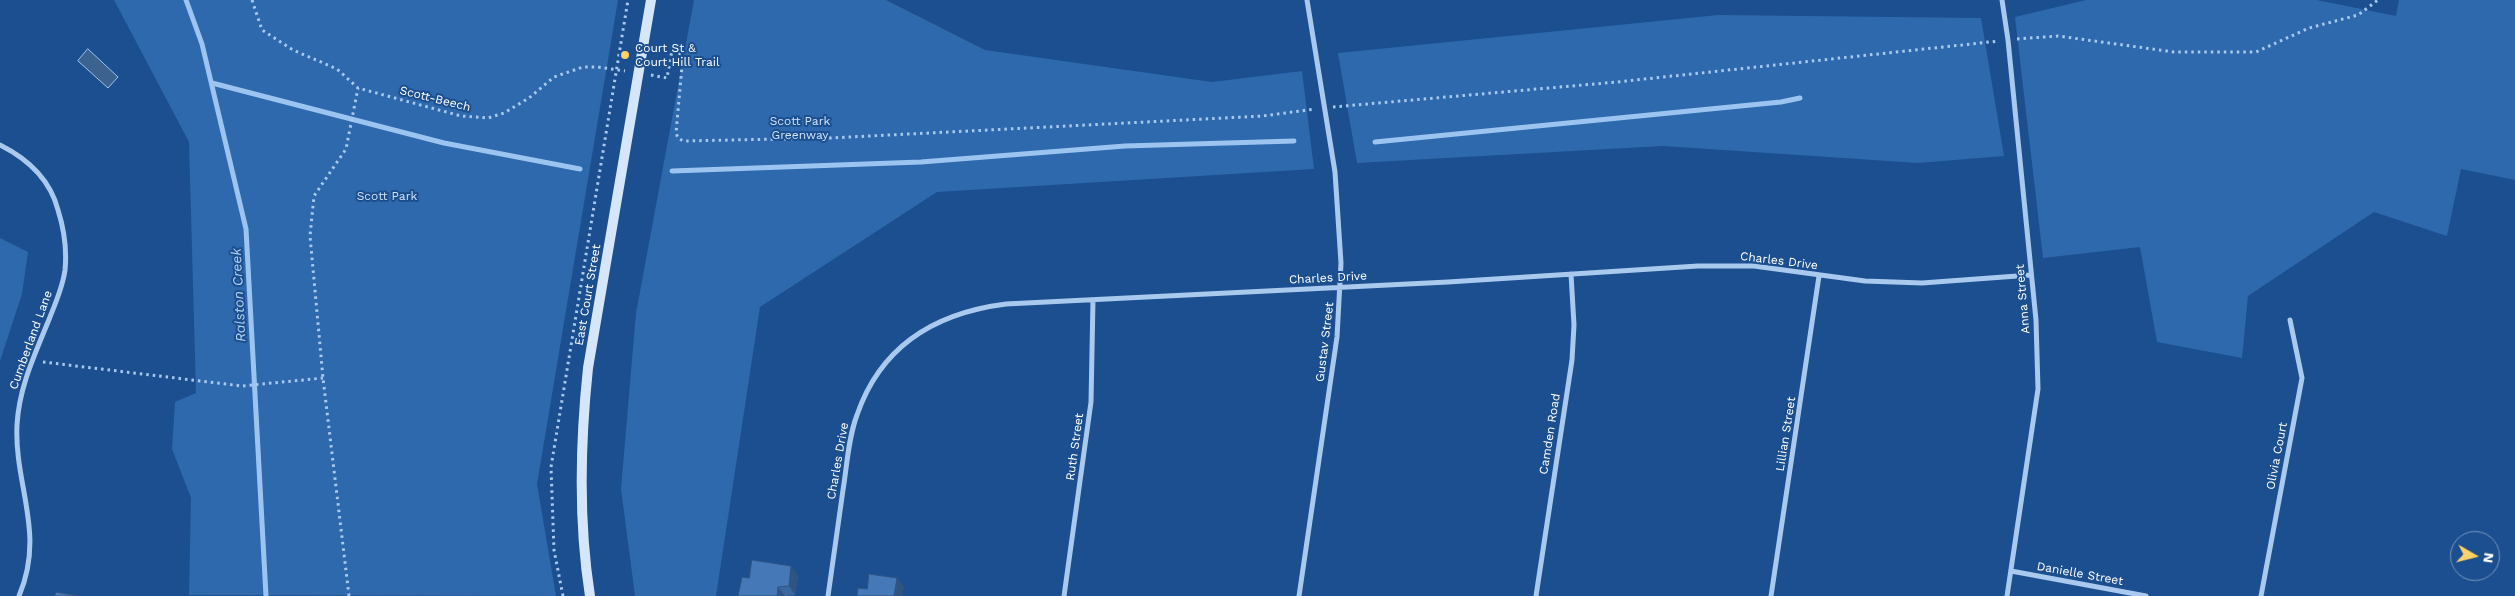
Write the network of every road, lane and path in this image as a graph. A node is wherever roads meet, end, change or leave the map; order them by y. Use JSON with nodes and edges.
{"nodes":[{"id":1,"x":252,"y":0,"type":"edge"},
{"id":2,"x":628,"y":0,"type":"edge"},
{"id":3,"x":651,"y":0,"type":"edge"},
{"id":4,"x":1306,"y":0,"type":"edge"},
{"id":5,"x":2002,"y":0,"type":"edge"},
{"id":6,"x":2378,"y":0,"type":"edge"},
{"id":7,"x":2008,"y":40,"type":"junction"},
{"id":8,"x":640,"y":68,"type":"junction"},
{"id":9,"x":616,"y":70,"type":"junction"},
{"id":10,"x":358,"y":88,"type":"junction"},
{"id":11,"x":1326,"y":107,"type":"junction"},
{"id":12,"x":0,"y":145,"type":"edge"},
{"id":13,"x":1571,"y":274,"type":"junction"},
{"id":14,"x":2031,"y":275,"type":"junction"},
{"id":15,"x":1820,"y":276,"type":"junction"},
{"id":16,"x":1341,"y":288,"type":"junction"},
{"id":17,"x":1092,"y":300,"type":"junction"},
{"id":18,"x":2290,"y":320,"type":"dead end"},
{"id":19,"x":32,"y":361,"type":"junction"},
{"id":20,"x":323,"y":378,"type":"junction"},
{"id":21,"x":2011,"y":571,"type":"junction"},
{"id":22,"x":19,"y":596,"type":"edge"},
{"id":23,"x":349,"y":596,"type":"edge"},
{"id":24,"x":563,"y":596,"type":"edge"},
{"id":25,"x":590,"y":596,"type":"edge"},
{"id":26,"x":828,"y":596,"type":"edge"},
{"id":27,"x":1064,"y":596,"type":"edge"},
{"id":28,"x":1299,"y":596,"type":"edge"},
{"id":29,"x":1536,"y":596,"type":"edge"},
{"id":30,"x":1772,"y":596,"type":"edge"},
{"id":31,"x":2007,"y":596,"type":"edge"},
{"id":32,"x":2146,"y":596,"type":"edge"},
{"id":33,"x":2261,"y":596,"type":"edge"}],
"edges":[{"from":1,"to":10,"type":"path","name":"Scott-Beech"},
{"from":2,"to":9,"type":"path"},
{"from":3,"to":8,"type":"street","name":"East Court Street"},
{"from":4,"to":11,"type":"street","name":"Gustav Street"},
{"from":5,"to":7,"type":"street","name":"Anna Street"},
{"from":6,"to":7,"type":"path"},
{"from":7,"to":11,"type":"path"},
{"from":7,"to":14,"type":"street","name":"Anna Street"},
{"from":8,"to":9,"type":"path","name":"Scott-Beech"},
{"from":8,"to":11,"type":"path","name":"Scott-Beech"},
{"from":8,"to":25,"type":"street","name":"East Court Street"},
{"from":9,"to":10,"type":"path","name":"Scott-Beech"},
{"from":9,"to":24,"type":"path"},
{"from":10,"to":20,"type":"path"},
{"from":11,"to":16,"type":"street","name":"Gustav Street"},
{"from":12,"to":19,"type":"street","name":"Cumberland Lane"},
{"from":13,"to":15,"type":"street","name":"Charles Drive"},
{"from":13,"to":16,"type":"street","name":"Charles Drive"},
{"from":13,"to":29,"type":"street","name":"Camden Road"},
{"from":14,"to":15,"type":"street","name":"Charles Drive"},
{"from":14,"to":21,"type":"street","name":"Anna Street"},
{"from":15,"to":30,"type":"street","name":"Lillian Street"},
{"from":16,"to":17,"type":"street","name":"Charles Drive"},
{"from":16,"to":28,"type":"street","name":"Gustav Street"},
{"from":17,"to":26,"type":"street","name":"Charles Drive"},
{"from":17,"to":27,"type":"street","name":"Ruth Street"},
{"from":18,"to":33,"type":"street","name":"Olivia Court"},
{"from":19,"to":20,"type":"path"},
{"from":19,"to":22,"type":"street","name":"Cumberland Lane"},
{"from":20,"to":23,"type":"path"},
{"from":21,"to":31,"type":"street","name":"Anna Street"},
{"from":21,"to":32,"type":"street","name":"Danielle Street"}]}
